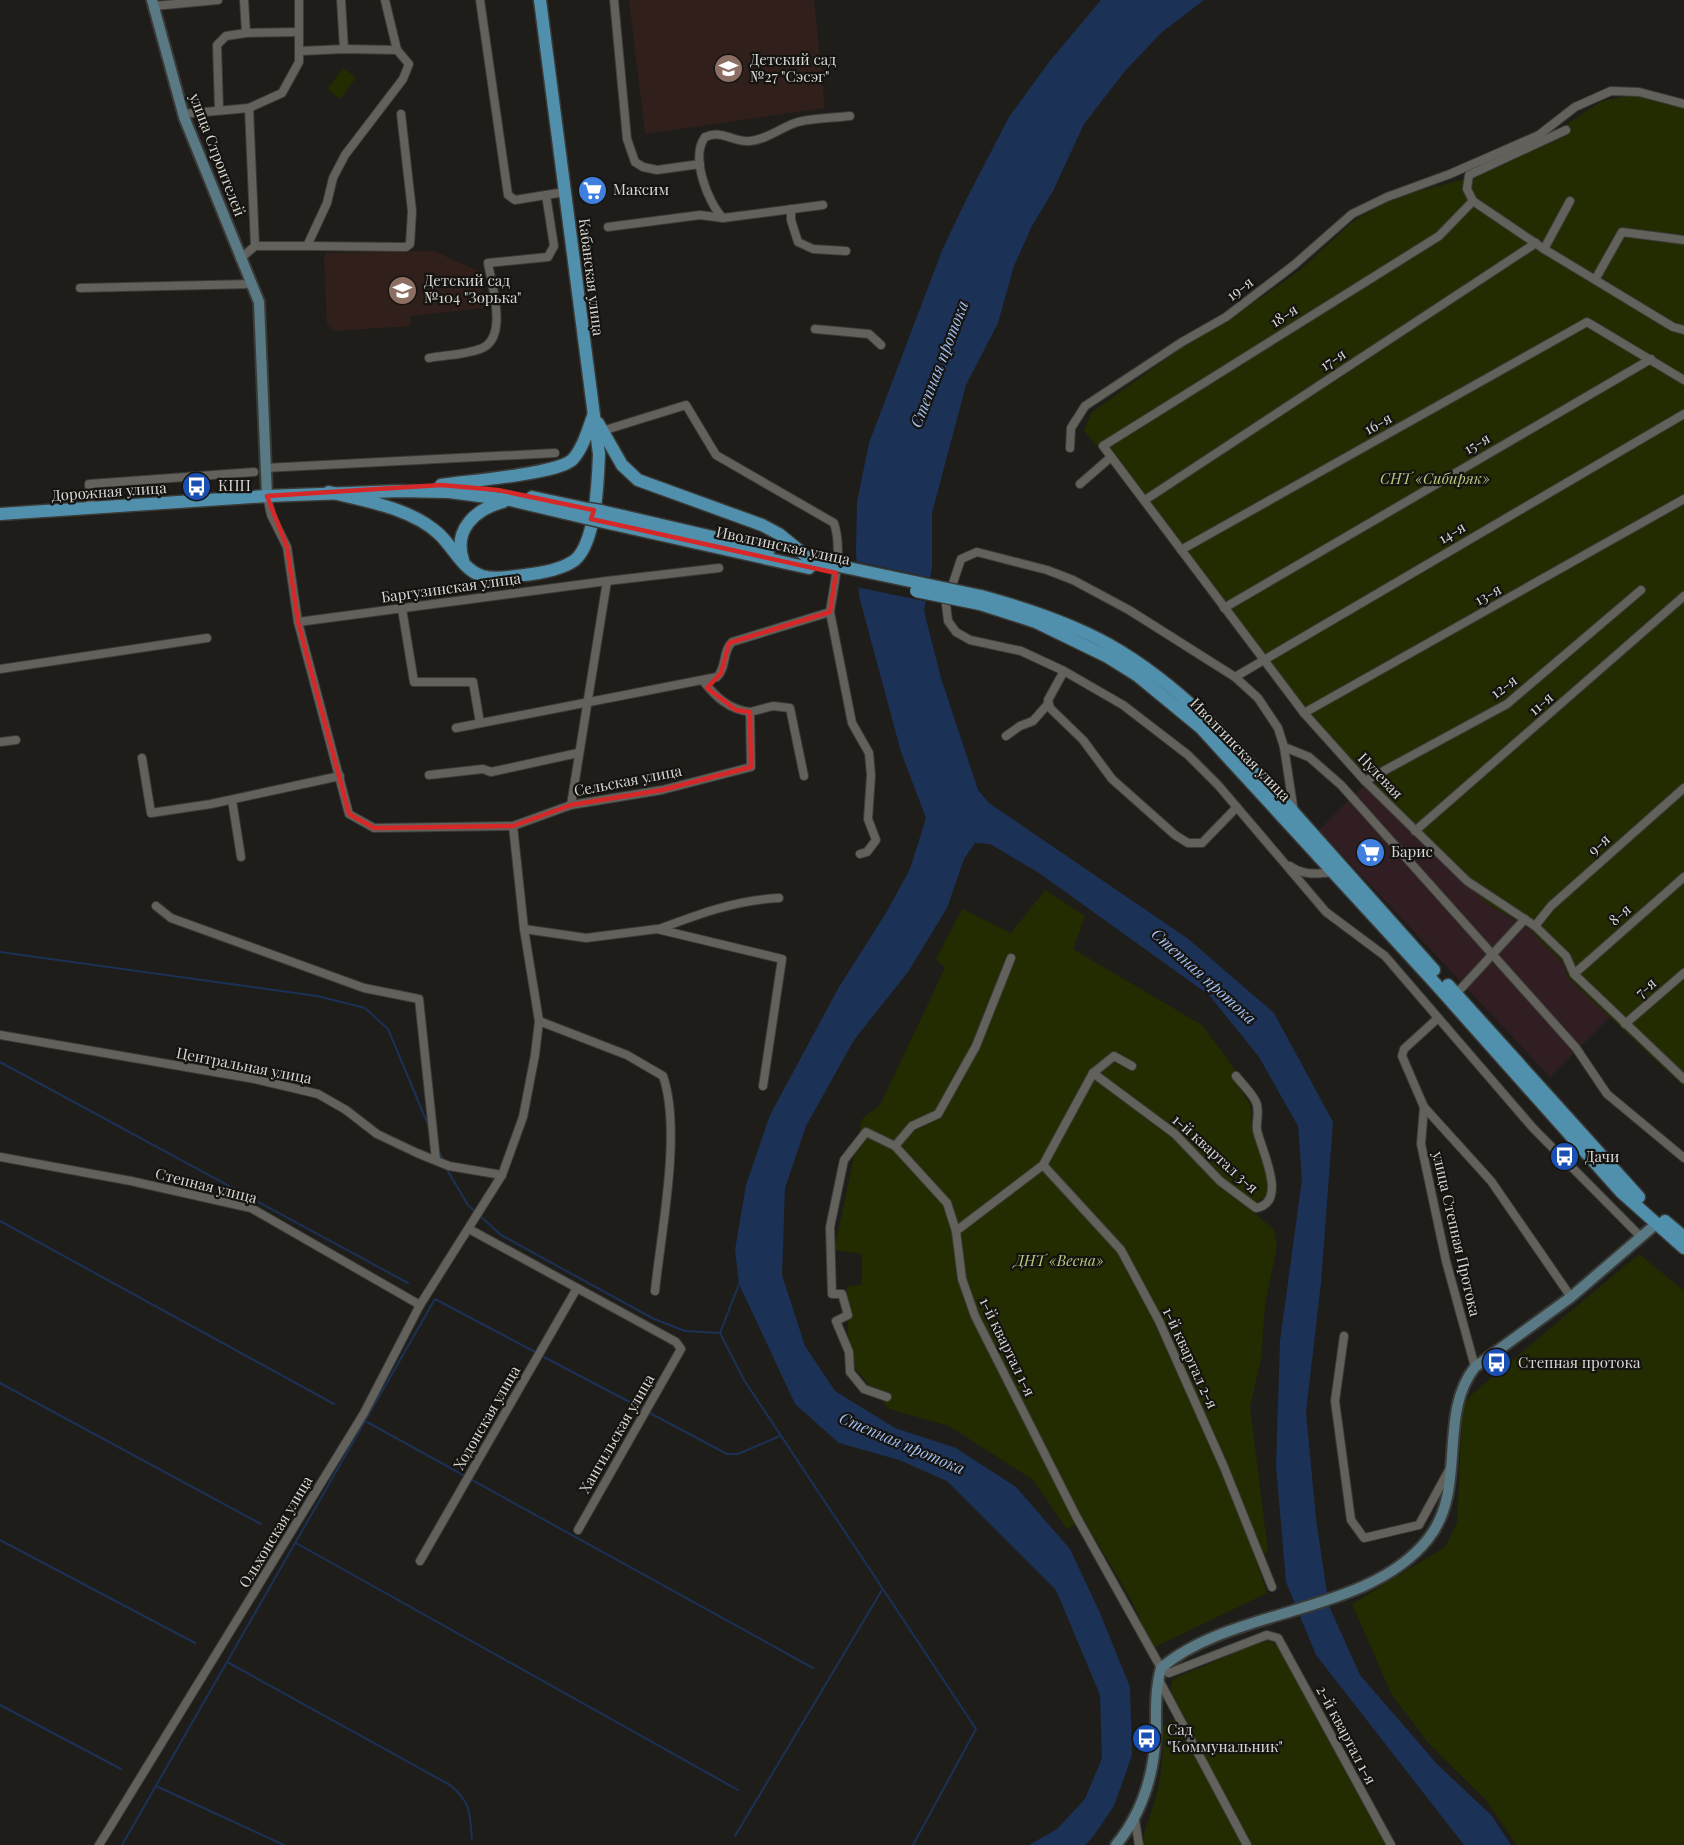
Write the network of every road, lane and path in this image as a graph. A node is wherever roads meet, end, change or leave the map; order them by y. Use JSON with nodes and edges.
{"nodes":[{"id":1,"x":218,"y":0,"type":"edge"},
{"id":2,"x":244,"y":0,"type":"edge"},
{"id":3,"x":298,"y":0,"type":"edge"},
{"id":4,"x":341,"y":0,"type":"edge"},
{"id":5,"x":385,"y":0,"type":"edge"},
{"id":6,"x":480,"y":0,"type":"edge"},
{"id":7,"x":540,"y":0,"type":"edge"},
{"id":8,"x":614,"y":0,"type":"edge"},
{"id":9,"x":153,"y":3,"type":"edge"},
{"id":10,"x":298,"y":32,"type":"junction"},
{"id":11,"x":246,"y":33,"type":"junction"},
{"id":12,"x":344,"y":48,"type":"junction"},
{"id":13,"x":397,"y":50,"type":"junction"},
{"id":14,"x":301,"y":51,"type":"junction"},
{"id":15,"x":1684,"y":104,"type":"edge"},
{"id":16,"x":249,"y":108,"type":"junction"},
{"id":17,"x":219,"y":109,"type":"junction"},
{"id":18,"x":183,"y":114,"type":"junction"},
{"id":19,"x":401,"y":114,"type":"dead end"},
{"id":20,"x":850,"y":116,"type":"dead end"},
{"id":21,"x":1566,"y":130,"type":"dead end"},
{"id":22,"x":700,"y":164,"type":"junction"},
{"id":23,"x":565,"y":192,"type":"junction"},
{"id":24,"x":546,"y":195,"type":"junction"},
{"id":25,"x":1473,"y":201,"type":"junction"},
{"id":26,"x":1569,"y":201,"type":"dead end"},
{"id":27,"x":823,"y":205,"type":"dead end"},
{"id":28,"x":791,"y":209,"type":"junction"},
{"id":29,"x":723,"y":218,"type":"junction"},
{"id":30,"x":608,"y":227,"type":"dead end"},
{"id":31,"x":1684,"y":240,"type":"edge"},
{"id":32,"x":1536,"y":243,"type":"junction"},
{"id":33,"x":255,"y":246,"type":"junction"},
{"id":34,"x":307,"y":246,"type":"junction"},
{"id":35,"x":1544,"y":249,"type":"junction"},
{"id":36,"x":846,"y":251,"type":"dead end"},
{"id":37,"x":240,"y":259,"type":"junction"},
{"id":38,"x":1596,"y":278,"type":"junction"},
{"id":39,"x":252,"y":284,"type":"junction"},
{"id":40,"x":81,"y":288,"type":"dead end"},
{"id":41,"x":815,"y":329,"type":"dead end"},
{"id":42,"x":1684,"y":330,"type":"edge"},
{"id":43,"x":881,"y":345,"type":"dead end"},
{"id":44,"x":429,"y":358,"type":"dead end"},
{"id":45,"x":1651,"y":359,"type":"junction"},
{"id":46,"x":1684,"y":380,"type":"edge"},
{"id":47,"x":1684,"y":414,"type":"edge"},
{"id":48,"x":594,"y":415,"type":"junction"},
{"id":49,"x":602,"y":431,"type":"junction"},
{"id":50,"x":1103,"y":446,"type":"joint"},
{"id":51,"x":1070,"y":448,"type":"dead end"},
{"id":52,"x":555,"y":453,"type":"dead end"},
{"id":53,"x":1111,"y":457,"type":"junction"},
{"id":54,"x":260,"y":470,"type":"junction"},
{"id":55,"x":1080,"y":484,"type":"dead end"},
{"id":56,"x":441,"y":485,"type":"junction"},
{"id":57,"x":400,"y":491,"type":"junction"},
{"id":58,"x":329,"y":492,"type":"junction"},
{"id":59,"x":267,"y":496,"type":"junction"},
{"id":60,"x":1684,"y":499,"type":"edge"},
{"id":61,"x":510,"y":500,"type":"junction"},
{"id":62,"x":1144,"y":500,"type":"junction"},
{"id":63,"x":91,"y":509,"type":"junction"},
{"id":64,"x":0,"y":514,"type":"edge"},
{"id":65,"x":593,"y":515,"type":"junction"},
{"id":66,"x":1181,"y":550,"type":"junction"},
{"id":67,"x":465,"y":564,"type":"junction"},
{"id":68,"x":810,"y":564,"type":"junction"},
{"id":69,"x":719,"y":568,"type":"dead end"},
{"id":70,"x":607,"y":581,"type":"junction"},
{"id":71,"x":1641,"y":590,"type":"dead end"},
{"id":72,"x":1684,"y":596,"type":"edge"},
{"id":73,"x":981,"y":600,"type":"junction"},
{"id":74,"x":1224,"y":608,"type":"junction"},
{"id":75,"x":402,"y":609,"type":"junction"},
{"id":76,"x":830,"y":612,"type":"junction"},
{"id":77,"x":298,"y":622,"type":"junction"},
{"id":78,"x":207,"y":638,"type":"dead end"},
{"id":79,"x":1262,"y":658,"type":"junction"},
{"id":80,"x":0,"y":669,"type":"edge"},
{"id":81,"x":1064,"y":670,"type":"junction"},
{"id":82,"x":1235,"y":677,"type":"junction"},
{"id":83,"x":703,"y":681,"type":"junction"},
{"id":84,"x":587,"y":703,"type":"junction"},
{"id":85,"x":1048,"y":704,"type":"junction"},
{"id":86,"x":750,"y":712,"type":"junction"},
{"id":87,"x":1304,"y":713,"type":"junction"},
{"id":88,"x":480,"y":723,"type":"junction"},
{"id":89,"x":456,"y":728,"type":"dead end"},
{"id":90,"x":1006,"y":736,"type":"dead end"},
{"id":91,"x":16,"y":740,"type":"dead end"},
{"id":92,"x":0,"y":742,"type":"edge"},
{"id":93,"x":1284,"y":747,"type":"junction"},
{"id":94,"x":578,"y":753,"type":"junction"},
{"id":95,"x":142,"y":758,"type":"dead end"},
{"id":96,"x":429,"y":775,"type":"dead end"},
{"id":97,"x":340,"y":776,"type":"junction"},
{"id":98,"x":804,"y":776,"type":"dead end"},
{"id":99,"x":1365,"y":781,"type":"junction"},
{"id":100,"x":1684,"y":788,"type":"edge"},
{"id":101,"x":232,"y":800,"type":"junction"},
{"id":102,"x":571,"y":805,"type":"junction"},
{"id":103,"x":1237,"y":807,"type":"junction"},
{"id":104,"x":1294,"y":813,"type":"junction"},
{"id":105,"x":513,"y":826,"type":"junction"},
{"id":106,"x":1415,"y":831,"type":"junction"},
{"id":107,"x":860,"y":854,"type":"dead end"},
{"id":108,"x":241,"y":857,"type":"dead end"},
{"id":109,"x":1279,"y":857,"type":"junction"},
{"id":110,"x":1334,"y":872,"type":"junction"},
{"id":111,"x":1684,"y":877,"type":"edge"},
{"id":112,"x":779,"y":898,"type":"dead end"},
{"id":113,"x":156,"y":906,"type":"dead end"},
{"id":114,"x":1525,"y":919,"type":"junction"},
{"id":115,"x":1535,"y":926,"type":"junction"},
{"id":116,"x":524,"y":929,"type":"junction"},
{"id":117,"x":657,"y":929,"type":"junction"},
{"id":118,"x":1492,"y":957,"type":"junction"},
{"id":119,"x":1011,"y":958,"type":"dead end"},
{"id":120,"x":1684,"y":973,"type":"edge"},
{"id":121,"x":1574,"y":974,"type":"junction"},
{"id":122,"x":1456,"y":994,"type":"junction"},
{"id":123,"x":1438,"y":1018,"type":"junction"},
{"id":124,"x":539,"y":1021,"type":"junction"},
{"id":125,"x":1626,"y":1024,"type":"junction"},
{"id":126,"x":0,"y":1035,"type":"edge"},
{"id":127,"x":1132,"y":1066,"type":"dead end"},
{"id":128,"x":1093,"y":1073,"type":"junction"},
{"id":129,"x":1682,"y":1074,"type":"edge"},
{"id":130,"x":1236,"y":1076,"type":"dead end"},
{"id":131,"x":764,"y":1086,"type":"dead end"},
{"id":132,"x":1424,"y":1107,"type":"junction"},
{"id":133,"x":895,"y":1146,"type":"junction"},
{"id":134,"x":0,"y":1157,"type":"edge"},
{"id":135,"x":1684,"y":1158,"type":"edge"},
{"id":136,"x":436,"y":1160,"type":"junction"},
{"id":137,"x":1043,"y":1165,"type":"junction"},
{"id":138,"x":502,"y":1175,"type":"junction"},
{"id":139,"x":1656,"y":1224,"type":"junction"},
{"id":140,"x":469,"y":1229,"type":"junction"},
{"id":141,"x":956,"y":1231,"type":"junction"},
{"id":142,"x":1641,"y":1237,"type":"junction"},
{"id":143,"x":1684,"y":1237,"type":"edge"},
{"id":144,"x":1684,"y":1248,"type":"edge"},
{"id":145,"x":577,"y":1288,"type":"junction"},
{"id":146,"x":655,"y":1291,"type":"dead end"},
{"id":147,"x":1571,"y":1297,"type":"junction"},
{"id":148,"x":420,"y":1305,"type":"junction"},
{"id":149,"x":1344,"y":1336,"type":"dead end"},
{"id":150,"x":1475,"y":1367,"type":"junction"},
{"id":151,"x":887,"y":1397,"type":"dead end"},
{"id":152,"x":1451,"y":1466,"type":"junction"},
{"id":153,"x":578,"y":1530,"type":"dead end"},
{"id":154,"x":420,"y":1560,"type":"dead end"},
{"id":155,"x":1272,"y":1587,"type":"dead end"},
{"id":156,"x":1160,"y":1673,"type":"junction"},
{"id":157,"x":1136,"y":1820,"type":"junction"},
{"id":158,"x":99,"y":1845,"type":"edge"},
{"id":159,"x":1116,"y":1845,"type":"edge"},
{"id":160,"x":1139,"y":1845,"type":"edge"},
{"id":161,"x":1248,"y":1845,"type":"edge"},
{"id":162,"x":1390,"y":1845,"type":"edge"}],
"edges":[{"from":1,"to":9,"type":"street"},
{"from":2,"to":11,"type":"street"},
{"from":3,"to":10,"type":"street"},
{"from":4,"to":12,"type":"street"},
{"from":5,"to":13,"type":"street"},
{"from":6,"to":24,"type":"street"},
{"from":7,"to":23,"type":"main road","name":"Кабанская улица"},
{"from":8,"to":22,"type":"street"},
{"from":9,"to":18,"type":"street","name":"улица Строителей"},
{"from":10,"to":11,"type":"street"},
{"from":10,"to":14,"type":"street"},
{"from":11,"to":17,"type":"street"},
{"from":12,"to":13,"type":"street"},
{"from":12,"to":14,"type":"street"},
{"from":13,"to":34,"type":"street"},
{"from":14,"to":16,"type":"street"},
{"from":15,"to":51,"type":"street","name":"19-я"},
{"from":16,"to":17,"type":"street"},
{"from":16,"to":33,"type":"street"},
{"from":17,"to":18,"type":"street"},
{"from":18,"to":37,"type":"street","name":"улица Строителей"},
{"from":19,"to":34,"type":"street"},
{"from":20,"to":22,"type":"street"},
{"from":21,"to":25,"type":"street"},
{"from":22,"to":29,"type":"street"},
{"from":23,"to":24,"type":"street"},
{"from":23,"to":48,"type":"main road","name":"Кабанская улица"},
{"from":24,"to":44,"type":"street"},
{"from":25,"to":32,"type":"street"},
{"from":25,"to":50,"type":"street","name":"18-я"},
{"from":26,"to":35,"type":"street"},
{"from":27,"to":28,"type":"street"},
{"from":28,"to":29,"type":"street"},
{"from":28,"to":36,"type":"street"},
{"from":29,"to":30,"type":"street"},
{"from":31,"to":38,"type":"street"},
{"from":32,"to":35,"type":"street"},
{"from":32,"to":62,"type":"street","name":"17-я"},
{"from":33,"to":34,"type":"street"},
{"from":33,"to":37,"type":"street"},
{"from":35,"to":38,"type":"street"},
{"from":37,"to":39,"type":"street","name":"улица Строителей"},
{"from":38,"to":42,"type":"street"},
{"from":39,"to":40,"type":"street"},
{"from":39,"to":54,"type":"street","name":"улица Строителей"},
{"from":41,"to":43,"type":"street"},
{"from":45,"to":46,"type":"street"},
{"from":45,"to":66,"type":"street","name":"16-я"},
{"from":45,"to":74,"type":"street","name":"15-я"},
{"from":47,"to":79,"type":"street","name":"14-я"},
{"from":48,"to":49,"type":"main road","name":"Кабанская улица"},
{"from":48,"to":56,"type":"main road"},
{"from":48,"to":67,"type":"main road","name":"Кабанская улица"},
{"from":49,"to":68,"type":"main road","name":"Кабанская улица"},
{"from":49,"to":76,"type":"street"},
{"from":50,"to":53,"type":"street","name":"Нулевая"},
{"from":52,"to":54,"type":"street"},
{"from":53,"to":55,"type":"street"},
{"from":53,"to":62,"type":"street","name":"Нулевая"},
{"from":54,"to":59,"type":"street","name":"улица Строителей"},
{"from":54,"to":63,"type":"street"},
{"from":56,"to":57,"type":"main road","name":"Дорожная улица"},
{"from":56,"to":65,"type":"main road","name":"Дорожная улица"},
{"from":57,"to":58,"type":"main road","name":"Дорожная улица"},
{"from":57,"to":61,"type":"main road","name":"Дорожная улица"},
{"from":58,"to":59,"type":"main road","name":"Дорожная улица"},
{"from":58,"to":67,"type":"main road"},
{"from":59,"to":63,"type":"main road","name":"Дорожная улица"},
{"from":59,"to":77,"type":"street"},
{"from":60,"to":87,"type":"street","name":"13-я"},
{"from":61,"to":65,"type":"main road","name":"Дорожная улица"},
{"from":61,"to":67,"type":"main road"},
{"from":62,"to":66,"type":"street","name":"Нулевая"},
{"from":63,"to":64,"type":"main road","name":"Дорожная улица"},
{"from":65,"to":68,"type":"main road","name":"Иволгинская улица"},
{"from":66,"to":74,"type":"street","name":"Нулевая"},
{"from":68,"to":73,"type":"main road","name":"Иволгинская улица","bridge":true},
{"from":69,"to":70,"type":"street","name":"Баргузинская улица"},
{"from":70,"to":75,"type":"street","name":"Баргузинская улица"},
{"from":70,"to":84,"type":"street"},
{"from":71,"to":99,"type":"street","name":"12-я"},
{"from":72,"to":106,"type":"street","name":"11-я"},
{"from":73,"to":104,"type":"main road","name":"Иволгинская улица"},
{"from":73,"to":110,"type":"main road","name":"Иволгинская улица"},
{"from":74,"to":79,"type":"street","name":"Нулевая"},
{"from":75,"to":77,"type":"street","name":"Баргузинская улица"},
{"from":75,"to":88,"type":"street"},
{"from":76,"to":83,"type":"street"},
{"from":76,"to":107,"type":"street"},
{"from":77,"to":97,"type":"street"},
{"from":78,"to":80,"type":"street"},
{"from":79,"to":82,"type":"street","name":"14-я"},
{"from":79,"to":87,"type":"street","name":"Нулевая"},
{"from":81,"to":82,"type":"street"},
{"from":81,"to":85,"type":"street"},
{"from":81,"to":103,"type":"street"},
{"from":82,"to":93,"type":"street"},
{"from":83,"to":84,"type":"street"},
{"from":83,"to":86,"type":"street"},
{"from":84,"to":88,"type":"street"},
{"from":84,"to":94,"type":"street"},
{"from":85,"to":90,"type":"street"},
{"from":85,"to":103,"type":"street"},
{"from":86,"to":98,"type":"street"},
{"from":86,"to":102,"type":"street","name":"Сельская улица"},
{"from":87,"to":99,"type":"street","name":"Нулевая"},
{"from":88,"to":89,"type":"street"},
{"from":91,"to":92,"type":"street"},
{"from":93,"to":104,"type":"street"},
{"from":93,"to":118,"type":"street"},
{"from":94,"to":96,"type":"street"},
{"from":94,"to":102,"type":"street"},
{"from":95,"to":101,"type":"street"},
{"from":97,"to":101,"type":"street"},
{"from":97,"to":105,"type":"street","name":"Сельская улица"},
{"from":99,"to":106,"type":"street","name":"Нулевая"},
{"from":100,"to":115,"type":"street","name":"9-я"},
{"from":101,"to":108,"type":"street"},
{"from":102,"to":105,"type":"street","name":"Сельская улица"},
{"from":103,"to":109,"type":"street"},
{"from":104,"to":122,"type":"main road","name":"Иволгинская улица"},
{"from":105,"to":116,"type":"street","name":"Ольхонская улица"},
{"from":106,"to":114,"type":"street","name":"Нулевая"},
{"from":109,"to":110,"type":"street"},
{"from":109,"to":123,"type":"street"},
{"from":110,"to":139,"type":"main road","name":"Иволгинская улица"},
{"from":111,"to":121,"type":"street","name":"8-я"},
{"from":112,"to":117,"type":"street"},
{"from":113,"to":136,"type":"street"},
{"from":114,"to":115,"type":"street","name":"Нулевая"},
{"from":114,"to":118,"type":"street"},
{"from":115,"to":121,"type":"street","name":"Нулевая"},
{"from":116,"to":117,"type":"street"},
{"from":116,"to":124,"type":"street","name":"Ольхонская улица"},
{"from":117,"to":131,"type":"street"},
{"from":118,"to":122,"type":"street"},
{"from":118,"to":135,"type":"street"},
{"from":119,"to":133,"type":"street"},
{"from":120,"to":125,"type":"street","name":"7-я"},
{"from":121,"to":125,"type":"street","name":"Нулевая"},
{"from":122,"to":143,"type":"main road","name":"Иволгинская улица"},
{"from":123,"to":132,"type":"street","name":"улица Степная Протока"},
{"from":123,"to":142,"type":"street"},
{"from":124,"to":138,"type":"street","name":"Ольхонская улица"},
{"from":124,"to":146,"type":"street"},
{"from":125,"to":129,"type":"street","name":"Нулевая"},
{"from":126,"to":136,"type":"street","name":"Центральная улица"},
{"from":127,"to":128,"type":"street"},
{"from":128,"to":130,"type":"street","name":"1-й квартал 3-я"},
{"from":128,"to":137,"type":"street"},
{"from":132,"to":147,"type":"street","name":"улица Степная Протока"},
{"from":132,"to":150,"type":"street","name":"улица Степная Протока"},
{"from":133,"to":141,"type":"street","name":"1-й квартал 1-я"},
{"from":133,"to":151,"type":"street"},
{"from":134,"to":148,"type":"street","name":"Степная улица"},
{"from":136,"to":138,"type":"street","name":"Центральная улица"},
{"from":137,"to":141,"type":"street"},
{"from":137,"to":155,"type":"street","name":"1-й квартал 2-я"},
{"from":138,"to":140,"type":"street","name":"Ольхонская улица"},
{"from":139,"to":142,"type":"street"},
{"from":139,"to":144,"type":"main road","name":"Иволгинская улица"},
{"from":140,"to":145,"type":"street"},
{"from":140,"to":148,"type":"street","name":"Ольхонская улица"},
{"from":141,"to":156,"type":"street","name":"1-й квартал 1-я"},
{"from":142,"to":147,"type":"street"},
{"from":145,"to":153,"type":"street","name":"Хангильская улица"},
{"from":145,"to":154,"type":"street","name":"Ходонская улица"},
{"from":147,"to":150,"type":"street"},
{"from":148,"to":158,"type":"street","name":"Ольхонская улица"},
{"from":149,"to":152,"type":"street"},
{"from":150,"to":152,"type":"street"},
{"from":152,"to":156,"type":"street"},
{"from":156,"to":157,"type":"street"},
{"from":156,"to":161,"type":"street","name":"1-й квартал 1-я"},
{"from":156,"to":162,"type":"street","name":"2-й квартал 1-я"},
{"from":157,"to":159,"type":"street"},
{"from":157,"to":160,"type":"street"}]}
